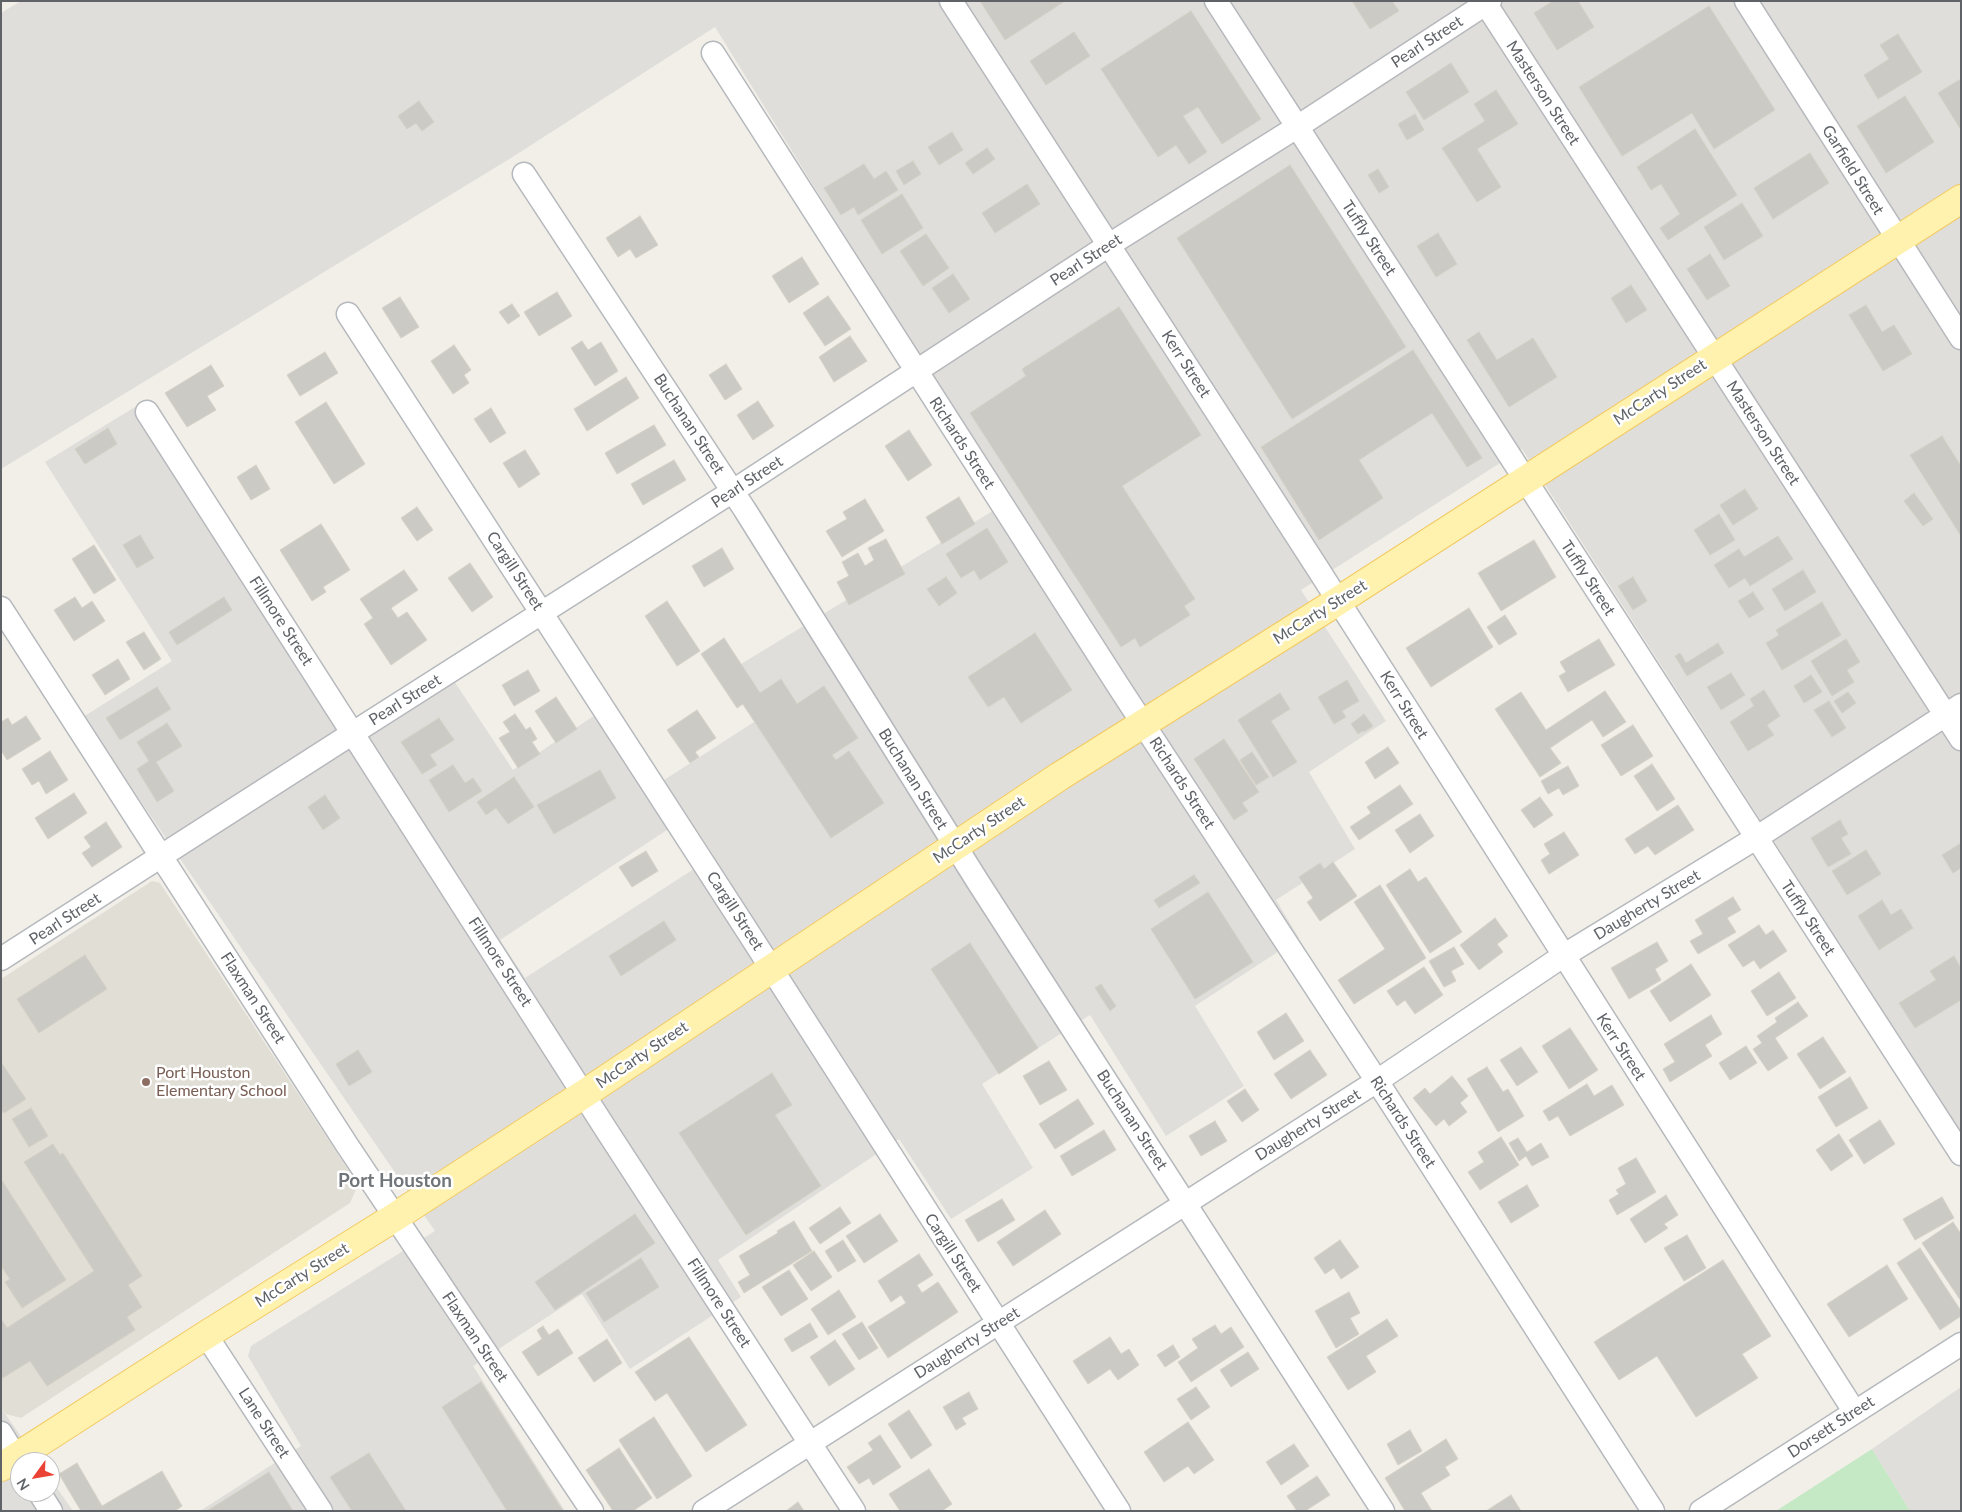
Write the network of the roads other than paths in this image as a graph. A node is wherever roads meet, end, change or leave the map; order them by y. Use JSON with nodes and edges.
{"nodes":[{"id":1,"x":951,"y":1,"type":"edge"},
{"id":2,"x":1216,"y":1,"type":"edge"},
{"id":3,"x":1746,"y":1,"type":"edge"},
{"id":4,"x":1487,"y":2,"type":"edge"},
{"id":5,"x":713,"y":53,"type":"dead end"},
{"id":6,"x":1297,"y":127,"type":"junction"},
{"id":7,"x":524,"y":174,"type":"dead end"},
{"id":8,"x":1961,"y":199,"type":"edge"},
{"id":9,"x":1898,"y":240,"type":"junction"},
{"id":10,"x":1109,"y":245,"type":"junction"},
{"id":11,"x":348,"y":314,"type":"dead end"},
{"id":12,"x":1961,"y":338,"type":"edge"},
{"id":13,"x":1714,"y":357,"type":"junction"},
{"id":14,"x":916,"y":370,"type":"junction"},
{"id":15,"x":147,"y":412,"type":"dead end"},
{"id":16,"x":1526,"y":480,"type":"junction"},
{"id":17,"x":733,"y":491,"type":"junction"},
{"id":18,"x":1338,"y":601,"type":"junction"},
{"id":19,"x":1,"y":608,"type":"edge"},
{"id":20,"x":542,"y":614,"type":"junction"},
{"id":21,"x":1953,"y":710,"type":"edge"},
{"id":22,"x":1144,"y":724,"type":"junction"},
{"id":23,"x":353,"y":732,"type":"junction"},
{"id":24,"x":1961,"y":740,"type":"edge"},
{"id":25,"x":1756,"y":838,"type":"junction"},
{"id":26,"x":955,"y":845,"type":"junction"},
{"id":27,"x":161,"y":856,"type":"junction"},
{"id":28,"x":1563,"y":956,"type":"junction"},
{"id":29,"x":1,"y":960,"type":"edge"},
{"id":30,"x":771,"y":968,"type":"junction"},
{"id":31,"x":1377,"y":1081,"type":"junction"},
{"id":32,"x":584,"y":1094,"type":"junction"},
{"id":33,"x":1961,"y":1154,"type":"edge"},
{"id":34,"x":1185,"y":1202,"type":"junction"},
{"id":35,"x":395,"y":1217,"type":"junction"},
{"id":36,"x":998,"y":1324,"type":"junction"},
{"id":37,"x":206,"y":1335,"type":"junction"},
{"id":38,"x":1961,"y":1344,"type":"edge"},
{"id":39,"x":1854,"y":1411,"type":"junction"},
{"id":40,"x":1,"y":1433,"type":"edge"},
{"id":41,"x":810,"y":1442,"type":"junction"},
{"id":42,"x":29,"y":1452,"type":"edge"},
{"id":43,"x":10,"y":1458,"type":"edge"},
{"id":44,"x":321,"y":1511,"type":"edge"},
{"id":45,"x":592,"y":1511,"type":"edge"},
{"id":46,"x":704,"y":1511,"type":"edge"},
{"id":47,"x":854,"y":1511,"type":"edge"},
{"id":48,"x":1119,"y":1511,"type":"edge"},
{"id":49,"x":1383,"y":1511,"type":"edge"},
{"id":50,"x":1653,"y":1511,"type":"edge"},
{"id":51,"x":1701,"y":1511,"type":"edge"}],
"edges":[{"from":1,"to":10,"type":"street","name":"Kerr Street"},
{"from":2,"to":6,"type":"street","name":"Tuffly Street"},
{"from":3,"to":9,"type":"street","name":"Garfield Street"},
{"from":4,"to":6,"type":"street","name":"Pearl Street"},
{"from":4,"to":13,"type":"street","name":"Masterson Street"},
{"from":5,"to":14,"type":"street","name":"Richards Street"},
{"from":6,"to":10,"type":"street","name":"Pearl Street"},
{"from":6,"to":16,"type":"street","name":"Tuffly Street"},
{"from":7,"to":17,"type":"street","name":"Buchanan Street"},
{"from":8,"to":9,"type":"main road","name":"McCarty Street"},
{"from":9,"to":12,"type":"street","name":"Garfield Street"},
{"from":9,"to":13,"type":"main road","name":"McCarty Street"},
{"from":10,"to":14,"type":"street","name":"Pearl Street"},
{"from":10,"to":18,"type":"street","name":"Kerr Street"},
{"from":11,"to":20,"type":"street","name":"Cargill Street"},
{"from":13,"to":16,"type":"main road","name":"McCarty Street"},
{"from":13,"to":21,"type":"street","name":"Masterson Street"},
{"from":14,"to":17,"type":"street","name":"Pearl Street"},
{"from":14,"to":22,"type":"street","name":"Richards Street"},
{"from":15,"to":23,"type":"street","name":"Fillmore Street"},
{"from":16,"to":18,"type":"main road","name":"McCarty Street"},
{"from":16,"to":25,"type":"street","name":"Tuffly Street"},
{"from":17,"to":20,"type":"street","name":"Pearl Street"},
{"from":17,"to":26,"type":"street","name":"Buchanan Street"},
{"from":18,"to":22,"type":"main road","name":"McCarty Street"},
{"from":18,"to":28,"type":"street","name":"Kerr Street"},
{"from":19,"to":27,"type":"street","name":"Flaxman Street"},
{"from":20,"to":23,"type":"street","name":"Pearl Street"},
{"from":20,"to":30,"type":"street","name":"Cargill Street"},
{"from":21,"to":24,"type":"street","name":"Masterson Street"},
{"from":21,"to":25,"type":"street","name":"Daugherty Street"},
{"from":22,"to":26,"type":"main road","name":"McCarty Street"},
{"from":22,"to":31,"type":"street","name":"Richards Street"},
{"from":23,"to":27,"type":"street","name":"Pearl Street"},
{"from":23,"to":32,"type":"street","name":"Fillmore Street"},
{"from":25,"to":28,"type":"street","name":"Daugherty Street"},
{"from":25,"to":33,"type":"street","name":"Tuffly Street"},
{"from":26,"to":30,"type":"main road","name":"McCarty Street"},
{"from":26,"to":34,"type":"street","name":"Buchanan Street"},
{"from":27,"to":29,"type":"street","name":"Pearl Street"},
{"from":27,"to":35,"type":"street","name":"Flaxman Street"},
{"from":28,"to":31,"type":"street","name":"Daugherty Street"},
{"from":28,"to":39,"type":"street","name":"Kerr Street"},
{"from":30,"to":32,"type":"main road","name":"McCarty Street"},
{"from":30,"to":36,"type":"street","name":"Cargill Street"},
{"from":31,"to":34,"type":"street","name":"Daugherty Street"},
{"from":31,"to":50,"type":"street","name":"Richards Street"},
{"from":32,"to":35,"type":"main road","name":"McCarty Street"},
{"from":32,"to":41,"type":"street","name":"Fillmore Street"},
{"from":34,"to":36,"type":"street","name":"Daugherty Street"},
{"from":34,"to":49,"type":"street","name":"Buchanan Street"},
{"from":35,"to":37,"type":"main road","name":"McCarty Street"},
{"from":35,"to":45,"type":"street","name":"Flaxman Street"},
{"from":36,"to":41,"type":"street","name":"Daugherty Street"},
{"from":36,"to":48,"type":"street","name":"Cargill Street"},
{"from":37,"to":42,"type":"main road","name":"McCarty Street"},
{"from":37,"to":44,"type":"street","name":"Lane Street"},
{"from":38,"to":39,"type":"street","name":"Dorsett Street"},
{"from":39,"to":51,"type":"street","name":"Dorsett Street"},
{"from":40,"to":43,"type":"street"},
{"from":41,"to":46,"type":"street","name":"Daugherty Street"},
{"from":41,"to":47,"type":"street","name":"Fillmore Street"}]}
